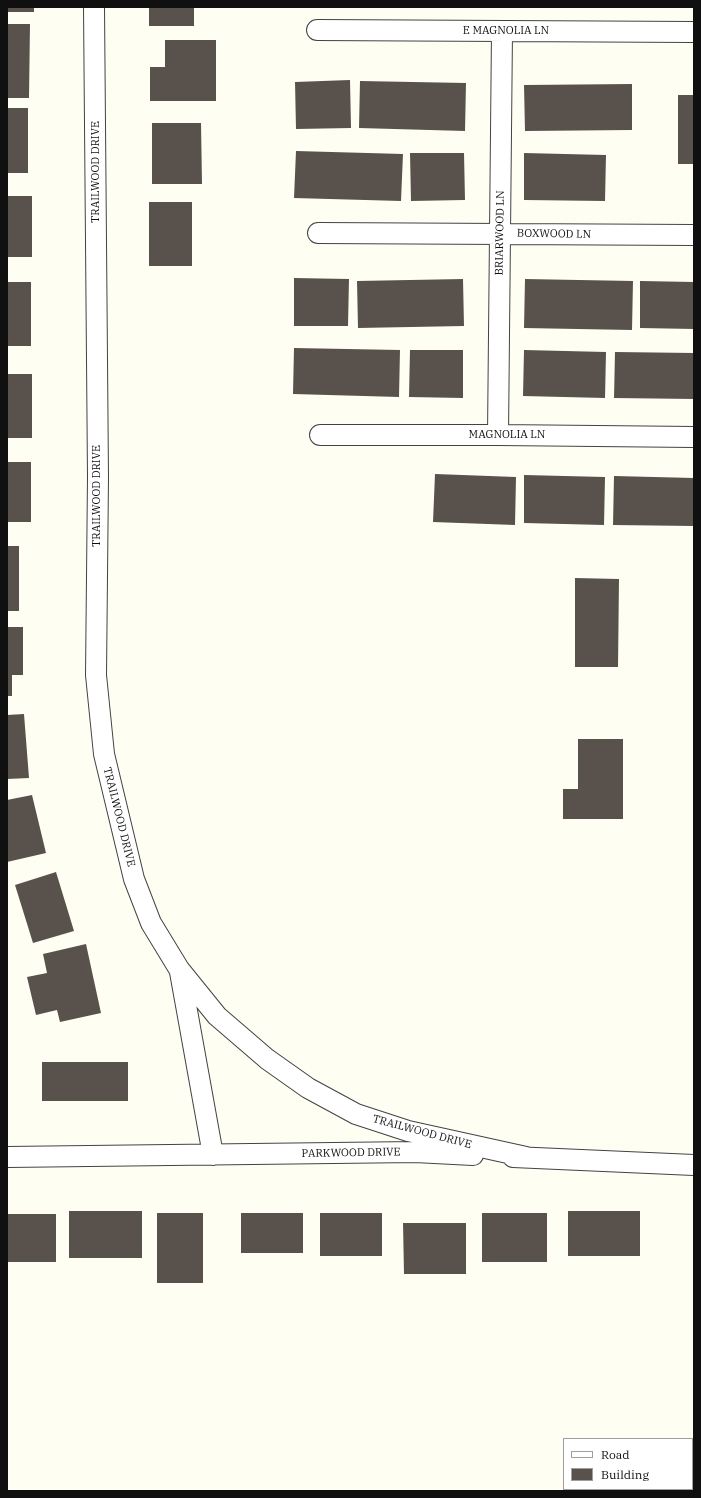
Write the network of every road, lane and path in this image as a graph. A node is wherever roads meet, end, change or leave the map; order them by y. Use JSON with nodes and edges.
{"nodes":[{"id":1,"x":94,"y":7,"type":"edge"},
{"id":2,"x":317,"y":30,"type":"dead end"},
{"id":3,"x":502,"y":31,"type":"junction"},
{"id":4,"x":694,"y":32,"type":"edge"},
{"id":5,"x":318,"y":233,"type":"dead end"},
{"id":6,"x":500,"y":233,"type":"junction"},
{"id":7,"x":694,"y":235,"type":"edge"},
{"id":8,"x":498,"y":434,"type":"junction"},
{"id":9,"x":320,"y":435,"type":"dead end"},
{"id":10,"x":694,"y":437,"type":"edge"},
{"id":11,"x":179,"y":969,"type":"junction"},
{"id":12,"x":213,"y":1155,"type":"junction"},
{"id":13,"x":7,"y":1157,"type":"edge"},
{"id":14,"x":526,"y":1157,"type":"junction"},
{"id":15,"x":694,"y":1165,"type":"edge"}],
"edges":[{"from":1,"to":11,"type":"street","name":"TRAILWOOD DRIVE"},
{"from":2,"to":3,"type":"street","name":"E MAGNOLIA LN"},
{"from":3,"to":4,"type":"street","name":"E MAGNOLIA LN"},
{"from":3,"to":6,"type":"street","name":"BRIARWOOD LN"},
{"from":5,"to":6,"type":"street","name":"BOXWOOD LN"},
{"from":6,"to":7,"type":"street","name":"BOXWOOD LN"},
{"from":6,"to":8,"type":"street","name":"BRIARWOOD LN"},
{"from":8,"to":9,"type":"street","name":"MAGNOLIA LN"},
{"from":8,"to":10,"type":"street","name":"MAGNOLIA LN"},
{"from":11,"to":12,"type":"street","name":"TRAILWOOD DRIVE"},
{"from":11,"to":14,"type":"street","name":"TRAILWOOD DRIVE"},
{"from":12,"to":13,"type":"street","name":"PARKWOOD DRIVE"},
{"from":12,"to":14,"type":"street","name":"PARKWOOD DRIVE"},
{"from":14,"to":15,"type":"street","name":"PARKWOOD DRIVE"}]}
